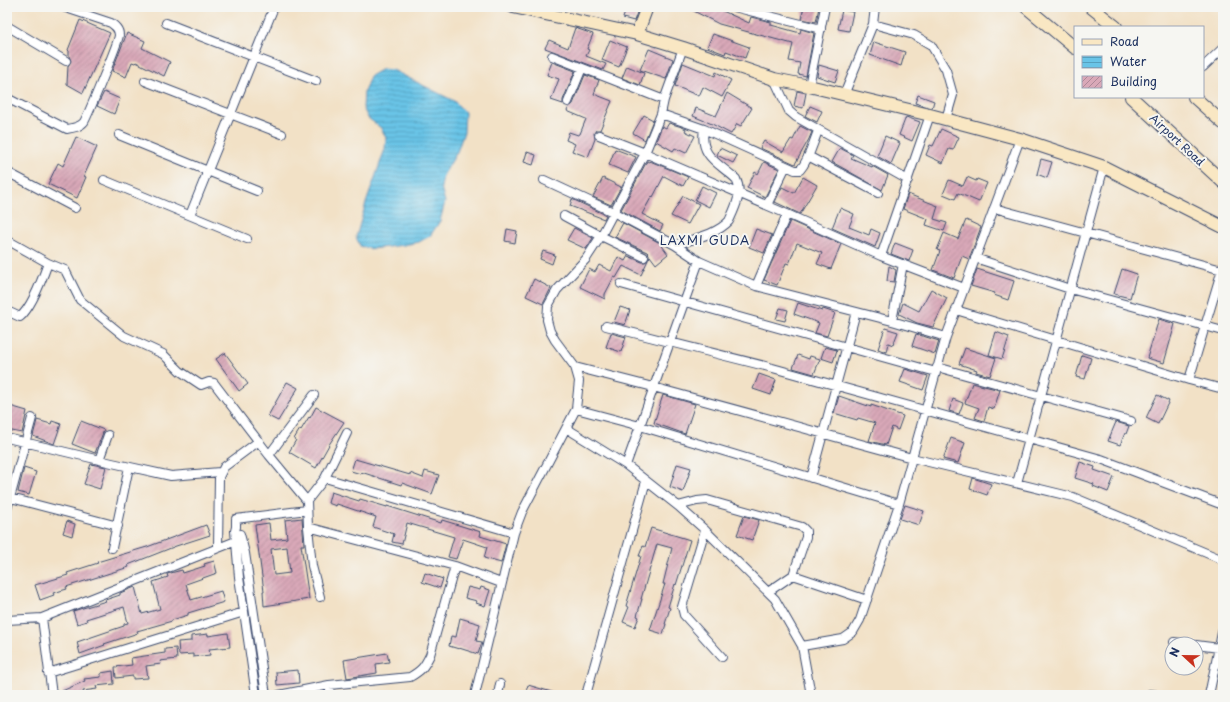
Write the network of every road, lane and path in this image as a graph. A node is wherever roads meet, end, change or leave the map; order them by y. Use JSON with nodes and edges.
{"nodes":[{"id":1,"x":63,"y":7,"type":"edge"},
{"id":2,"x":274,"y":7,"type":"edge"},
{"id":3,"x":513,"y":7,"type":"edge"},
{"id":4,"x":647,"y":7,"type":"edge"},
{"id":5,"x":734,"y":7,"type":"edge"},
{"id":6,"x":825,"y":7,"type":"edge"},
{"id":7,"x":875,"y":7,"type":"edge"},
{"id":8,"x":1026,"y":7,"type":"edge"},
{"id":9,"x":1091,"y":7,"type":"edge"},
{"id":10,"x":743,"y":8,"type":"edge"},
{"id":11,"x":166,"y":22,"type":"dead end"},
{"id":12,"x":873,"y":24,"type":"junction"},
{"id":13,"x":7,"y":26,"type":"edge"},
{"id":14,"x":1115,"y":26,"type":"edge"},
{"id":15,"x":821,"y":29,"type":"junction"},
{"id":16,"x":637,"y":34,"type":"junction"},
{"id":17,"x":1074,"y":47,"type":"edge"},
{"id":18,"x":683,"y":48,"type":"junction"},
{"id":19,"x":1223,"y":48,"type":"edge"},
{"id":20,"x":552,"y":56,"type":"dead end"},
{"id":21,"x":254,"y":57,"type":"junction"},
{"id":22,"x":66,"y":61,"type":"dead end"},
{"id":23,"x":1204,"y":66,"type":"edge"},
{"id":24,"x":582,"y":68,"type":"junction"},
{"id":25,"x":774,"y":79,"type":"junction"},
{"id":26,"x":145,"y":81,"type":"dead end"},
{"id":27,"x":316,"y":81,"type":"dead end"},
{"id":28,"x":809,"y":86,"type":"junction"},
{"id":29,"x":844,"y":95,"type":"junction"},
{"id":30,"x":7,"y":98,"type":"edge"},
{"id":31,"x":1132,"y":98,"type":"edge"},
{"id":32,"x":1195,"y":98,"type":"edge"},
{"id":33,"x":664,"y":100,"type":"junction"},
{"id":34,"x":568,"y":102,"type":"dead end"},
{"id":35,"x":231,"y":114,"type":"junction"},
{"id":36,"x":661,"y":114,"type":"junction"},
{"id":37,"x":930,"y":115,"type":"junction"},
{"id":38,"x":946,"y":119,"type":"junction"},
{"id":39,"x":1223,"y":124,"type":"edge"},
{"id":40,"x":704,"y":129,"type":"junction"},
{"id":41,"x":818,"y":131,"type":"junction"},
{"id":42,"x":282,"y":134,"type":"dead end"},
{"id":43,"x":119,"y":135,"type":"dead end"},
{"id":44,"x":599,"y":135,"type":"dead end"},
{"id":45,"x":1020,"y":139,"type":"junction"},
{"id":46,"x":645,"y":152,"type":"junction"},
{"id":47,"x":808,"y":156,"type":"junction"},
{"id":48,"x":786,"y":166,"type":"junction"},
{"id":49,"x":1104,"y":168,"type":"junction"},
{"id":50,"x":208,"y":171,"type":"junction"},
{"id":51,"x":7,"y":172,"type":"edge"},
{"id":52,"x":104,"y":180,"type":"dead end"},
{"id":53,"x":544,"y":180,"type":"dead end"},
{"id":54,"x":908,"y":180,"type":"junction"},
{"id":55,"x":1223,"y":182,"type":"edge"},
{"id":56,"x":257,"y":191,"type":"dead end"},
{"id":57,"x":878,"y":193,"type":"dead end"},
{"id":58,"x":740,"y":194,"type":"junction"},
{"id":59,"x":767,"y":205,"type":"junction"},
{"id":60,"x":75,"y":208,"type":"dead end"},
{"id":61,"x":994,"y":208,"type":"junction"},
{"id":62,"x":613,"y":212,"type":"junction"},
{"id":63,"x":787,"y":214,"type":"junction"},
{"id":64,"x":190,"y":215,"type":"junction"},
{"id":65,"x":564,"y":216,"type":"dead end"},
{"id":66,"x":1223,"y":227,"type":"edge"},
{"id":67,"x":1086,"y":233,"type":"junction"},
{"id":68,"x":601,"y":236,"type":"junction"},
{"id":69,"x":246,"y":239,"type":"dead end"},
{"id":70,"x":7,"y":240,"type":"edge"},
{"id":71,"x":675,"y":245,"type":"junction"},
{"id":72,"x":881,"y":256,"type":"junction"},
{"id":73,"x":644,"y":257,"type":"dead end"},
{"id":74,"x":975,"y":258,"type":"junction"},
{"id":75,"x":699,"y":261,"type":"junction"},
{"id":76,"x":48,"y":263,"type":"junction"},
{"id":77,"x":903,"y":264,"type":"junction"},
{"id":78,"x":1222,"y":268,"type":"edge"},
{"id":79,"x":621,"y":284,"type":"dead end"},
{"id":80,"x":756,"y":286,"type":"junction"},
{"id":81,"x":964,"y":288,"type":"junction"},
{"id":82,"x":1070,"y":289,"type":"junction"},
{"id":83,"x":684,"y":302,"type":"junction"},
{"id":84,"x":956,"y":310,"type":"junction"},
{"id":85,"x":7,"y":311,"type":"edge"},
{"id":86,"x":856,"y":312,"type":"junction"},
{"id":87,"x":892,"y":321,"type":"junction"},
{"id":88,"x":606,"y":326,"type":"dead end"},
{"id":89,"x":1204,"y":326,"type":"junction"},
{"id":90,"x":1223,"y":331,"type":"edge"},
{"id":91,"x":946,"y":336,"type":"junction"},
{"id":92,"x":1057,"y":339,"type":"junction"},
{"id":93,"x":669,"y":342,"type":"junction"},
{"id":94,"x":847,"y":347,"type":"junction"},
{"id":95,"x":575,"y":367,"type":"junction"},
{"id":96,"x":936,"y":370,"type":"junction"},
{"id":97,"x":1189,"y":380,"type":"junction"},
{"id":98,"x":836,"y":385,"type":"junction"},
{"id":99,"x":653,"y":387,"type":"junction"},
{"id":100,"x":1223,"y":389,"type":"edge"},
{"id":101,"x":314,"y":395,"type":"dead end"},
{"id":102,"x":1041,"y":396,"type":"junction"},
{"id":103,"x":576,"y":409,"type":"junction"},
{"id":104,"x":924,"y":410,"type":"junction"},
{"id":105,"x":32,"y":418,"type":"dead end"},
{"id":106,"x":1131,"y":421,"type":"dead end"},
{"id":107,"x":640,"y":426,"type":"junction"},
{"id":108,"x":566,"y":428,"type":"junction"},
{"id":109,"x":347,"y":433,"type":"dead end"},
{"id":110,"x":823,"y":434,"type":"junction"},
{"id":111,"x":108,"y":435,"type":"dead end"},
{"id":112,"x":7,"y":438,"type":"edge"},
{"id":113,"x":1029,"y":439,"type":"junction"},
{"id":114,"x":259,"y":441,"type":"junction"},
{"id":115,"x":25,"y":443,"type":"junction"},
{"id":116,"x":269,"y":455,"type":"junction"},
{"id":117,"x":912,"y":458,"type":"junction"},
{"id":118,"x":99,"y":460,"type":"junction"},
{"id":119,"x":626,"y":465,"type":"junction"},
{"id":120,"x":129,"y":467,"type":"junction"},
{"id":121,"x":220,"y":472,"type":"junction"},
{"id":122,"x":324,"y":478,"type":"junction"},
{"id":123,"x":811,"y":478,"type":"junction"},
{"id":124,"x":646,"y":481,"type":"junction"},
{"id":125,"x":1017,"y":483,"type":"junction"},
{"id":126,"x":9,"y":497,"type":"edge"},
{"id":127,"x":307,"y":501,"type":"junction"},
{"id":128,"x":898,"y":504,"type":"junction"},
{"id":129,"x":1223,"y":505,"type":"edge"},
{"id":130,"x":678,"y":506,"type":"junction"},
{"id":131,"x":7,"y":509,"type":"edge"},
{"id":132,"x":307,"y":510,"type":"junction"},
{"id":133,"x":118,"y":526,"type":"junction"},
{"id":134,"x":308,"y":527,"type":"junction"},
{"id":135,"x":705,"y":530,"type":"junction"},
{"id":136,"x":514,"y":533,"type":"junction"},
{"id":137,"x":238,"y":540,"type":"junction"},
{"id":138,"x":112,"y":548,"type":"dead end"},
{"id":139,"x":218,"y":548,"type":"junction"},
{"id":140,"x":1223,"y":560,"type":"edge"},
{"id":141,"x":456,"y":566,"type":"junction"},
{"id":142,"x":793,"y":576,"type":"junction"},
{"id":143,"x":501,"y":583,"type":"junction"},
{"id":144,"x":768,"y":592,"type":"junction"},
{"id":145,"x":320,"y":597,"type":"dead end"},
{"id":146,"x":867,"y":600,"type":"junction"},
{"id":147,"x":244,"y":612,"type":"junction"},
{"id":148,"x":42,"y":618,"type":"junction"},
{"id":149,"x":7,"y":620,"type":"edge"},
{"id":150,"x":1223,"y":628,"type":"edge"},
{"id":151,"x":802,"y":646,"type":"junction"},
{"id":152,"x":1204,"y":646,"type":"edge"},
{"id":153,"x":1219,"y":648,"type":"junction"},
{"id":154,"x":722,"y":657,"type":"dead end"},
{"id":155,"x":48,"y":673,"type":"junction"},
{"id":156,"x":500,"y":684,"type":"dead end"},
{"id":157,"x":329,"y":686,"type":"junction"},
{"id":158,"x":52,"y":695,"type":"edge"},
{"id":159,"x":256,"y":695,"type":"edge"},
{"id":160,"x":266,"y":695,"type":"edge"},
{"id":161,"x":279,"y":695,"type":"edge"},
{"id":162,"x":331,"y":695,"type":"edge"},
{"id":163,"x":475,"y":695,"type":"edge"},
{"id":164,"x":498,"y":695,"type":"edge"},
{"id":165,"x":586,"y":695,"type":"edge"},
{"id":166,"x":811,"y":695,"type":"edge"},
{"id":167,"x":1209,"y":695,"type":"edge"}],
"edges":[{"from":1,"to":30,"type":"street"},
{"from":2,"to":21,"type":"street"},
{"from":3,"to":16,"type":"street"},
{"from":4,"to":16,"type":"street"},
{"from":5,"to":10,"type":"street"},
{"from":6,"to":15,"type":"street"},
{"from":7,"to":12,"type":"street"},
{"from":8,"to":17,"type":"street"},
{"from":9,"to":14,"type":"street"},
{"from":10,"to":15,"type":"street"},
{"from":11,"to":21,"type":"street"},
{"from":12,"to":29,"type":"street"},
{"from":12,"to":38,"type":"street"},
{"from":13,"to":22,"type":"street"},
{"from":15,"to":28,"type":"street"},
{"from":16,"to":18,"type":"street"},
{"from":18,"to":25,"type":"street"},
{"from":18,"to":33,"type":"street"},
{"from":19,"to":23,"type":"street"},
{"from":20,"to":24,"type":"street"},
{"from":21,"to":27,"type":"street"},
{"from":21,"to":35,"type":"street"},
{"from":24,"to":33,"type":"street"},
{"from":24,"to":34,"type":"street"},
{"from":25,"to":28,"type":"street"},
{"from":25,"to":41,"type":"street"},
{"from":26,"to":35,"type":"street"},
{"from":28,"to":29,"type":"street"},
{"from":29,"to":37,"type":"street"},
{"from":31,"to":55,"type":"street","name":"Airport Road"},
{"from":32,"to":39,"type":"street"},
{"from":33,"to":36,"type":"street"},
{"from":35,"to":42,"type":"street"},
{"from":35,"to":50,"type":"street"},
{"from":36,"to":40,"type":"street"},
{"from":36,"to":46,"type":"street"},
{"from":37,"to":38,"type":"street"},
{"from":37,"to":54,"type":"street"},
{"from":38,"to":45,"type":"street"},
{"from":40,"to":48,"type":"street"},
{"from":40,"to":58,"type":"street"},
{"from":41,"to":47,"type":"street"},
{"from":41,"to":54,"type":"street"},
{"from":43,"to":50,"type":"street"},
{"from":44,"to":46,"type":"street"},
{"from":45,"to":49,"type":"street"},
{"from":45,"to":61,"type":"street"},
{"from":46,"to":58,"type":"street"},
{"from":46,"to":62,"type":"street"},
{"from":47,"to":48,"type":"street"},
{"from":47,"to":57,"type":"street"},
{"from":48,"to":59,"type":"street"},
{"from":49,"to":66,"type":"street"},
{"from":49,"to":67,"type":"street"},
{"from":50,"to":56,"type":"street"},
{"from":50,"to":64,"type":"street"},
{"from":51,"to":60,"type":"street"},
{"from":52,"to":64,"type":"street"},
{"from":53,"to":62,"type":"street"},
{"from":54,"to":72,"type":"street"},
{"from":58,"to":59,"type":"street"},
{"from":58,"to":71,"type":"street"},
{"from":59,"to":63,"type":"street"},
{"from":61,"to":67,"type":"street"},
{"from":61,"to":74,"type":"street"},
{"from":62,"to":68,"type":"street"},
{"from":62,"to":71,"type":"street"},
{"from":63,"to":72,"type":"street"},
{"from":63,"to":80,"type":"street"},
{"from":64,"to":69,"type":"street"},
{"from":65,"to":68,"type":"street"},
{"from":67,"to":78,"type":"street"},
{"from":67,"to":82,"type":"street"},
{"from":68,"to":73,"type":"street"},
{"from":68,"to":95,"type":"street"},
{"from":70,"to":76,"type":"street"},
{"from":71,"to":75,"type":"street"},
{"from":72,"to":77,"type":"street"},
{"from":74,"to":81,"type":"street"},
{"from":74,"to":82,"type":"street"},
{"from":75,"to":80,"type":"street"},
{"from":75,"to":83,"type":"street"},
{"from":76,"to":85,"type":"street"},
{"from":76,"to":114,"type":"street"},
{"from":77,"to":81,"type":"street"},
{"from":77,"to":87,"type":"street"},
{"from":78,"to":89,"type":"street"},
{"from":79,"to":83,"type":"street"},
{"from":80,"to":86,"type":"street"},
{"from":81,"to":84,"type":"street"},
{"from":82,"to":89,"type":"street"},
{"from":82,"to":92,"type":"street"},
{"from":83,"to":93,"type":"street"},
{"from":83,"to":94,"type":"street"},
{"from":84,"to":91,"type":"street"},
{"from":84,"to":92,"type":"street"},
{"from":86,"to":87,"type":"street"},
{"from":86,"to":94,"type":"street"},
{"from":87,"to":91,"type":"street"},
{"from":88,"to":93,"type":"street"},
{"from":89,"to":90,"type":"street"},
{"from":89,"to":97,"type":"street"},
{"from":91,"to":96,"type":"street"},
{"from":92,"to":97,"type":"street"},
{"from":92,"to":102,"type":"street"},
{"from":93,"to":98,"type":"street"},
{"from":93,"to":99,"type":"street"},
{"from":94,"to":96,"type":"street"},
{"from":94,"to":98,"type":"street"},
{"from":95,"to":99,"type":"street"},
{"from":95,"to":103,"type":"street"},
{"from":96,"to":102,"type":"street"},
{"from":96,"to":104,"type":"street"},
{"from":97,"to":100,"type":"street"},
{"from":98,"to":104,"type":"street"},
{"from":98,"to":110,"type":"street"},
{"from":99,"to":107,"type":"street"},
{"from":99,"to":110,"type":"street"},
{"from":101,"to":116,"type":"street"},
{"from":102,"to":106,"type":"street"},
{"from":102,"to":113,"type":"street"},
{"from":103,"to":107,"type":"street"},
{"from":103,"to":108,"type":"street"},
{"from":104,"to":113,"type":"street"},
{"from":104,"to":117,"type":"street"},
{"from":105,"to":115,"type":"street"},
{"from":107,"to":119,"type":"street"},
{"from":107,"to":123,"type":"street"},
{"from":108,"to":119,"type":"street"},
{"from":108,"to":136,"type":"street"},
{"from":109,"to":122,"type":"street"},
{"from":110,"to":117,"type":"street"},
{"from":110,"to":123,"type":"street"},
{"from":111,"to":118,"type":"street"},
{"from":112,"to":115,"type":"street"},
{"from":113,"to":125,"type":"street"},
{"from":113,"to":129,"type":"street"},
{"from":114,"to":116,"type":"street"},
{"from":114,"to":121,"type":"street"},
{"from":115,"to":118,"type":"street"},
{"from":115,"to":126,"type":"street"},
{"from":116,"to":127,"type":"street"},
{"from":117,"to":125,"type":"street"},
{"from":117,"to":128,"type":"street"},
{"from":118,"to":120,"type":"street"},
{"from":119,"to":124,"type":"street"},
{"from":120,"to":121,"type":"street"},
{"from":120,"to":133,"type":"street"},
{"from":121,"to":139,"type":"street"},
{"from":122,"to":127,"type":"street"},
{"from":122,"to":136,"type":"street"},
{"from":123,"to":128,"type":"street"},
{"from":124,"to":130,"type":"street"},
{"from":124,"to":165,"type":"street"},
{"from":125,"to":140,"type":"street"},
{"from":126,"to":131,"type":"street"},
{"from":126,"to":133,"type":"street"},
{"from":127,"to":132,"type":"street"},
{"from":128,"to":146,"type":"street"},
{"from":130,"to":135,"type":"street"},
{"from":130,"to":142,"type":"street"},
{"from":132,"to":134,"type":"street"},
{"from":132,"to":137,"type":"street"},
{"from":133,"to":138,"type":"street"},
{"from":134,"to":141,"type":"street"},
{"from":134,"to":145,"type":"street"},
{"from":135,"to":144,"type":"street"},
{"from":135,"to":154,"type":"street"},
{"from":136,"to":143,"type":"street"},
{"from":137,"to":139,"type":"street"},
{"from":137,"to":147,"type":"street"},
{"from":137,"to":160,"type":"street"},
{"from":139,"to":148,"type":"street"},
{"from":141,"to":143,"type":"street"},
{"from":141,"to":157,"type":"street"},
{"from":142,"to":144,"type":"street"},
{"from":142,"to":146,"type":"street"},
{"from":143,"to":163,"type":"street"},
{"from":144,"to":151,"type":"street"},
{"from":146,"to":151,"type":"street"},
{"from":147,"to":155,"type":"street"},
{"from":147,"to":159,"type":"street"},
{"from":148,"to":149,"type":"street"},
{"from":148,"to":155,"type":"street"},
{"from":150,"to":153,"type":"street"},
{"from":151,"to":166,"type":"street"},
{"from":152,"to":153,"type":"street"},
{"from":153,"to":167,"type":"street"},
{"from":155,"to":158,"type":"street"},
{"from":156,"to":164,"type":"street"},
{"from":157,"to":161,"type":"street"},
{"from":157,"to":162,"type":"street"}]}
